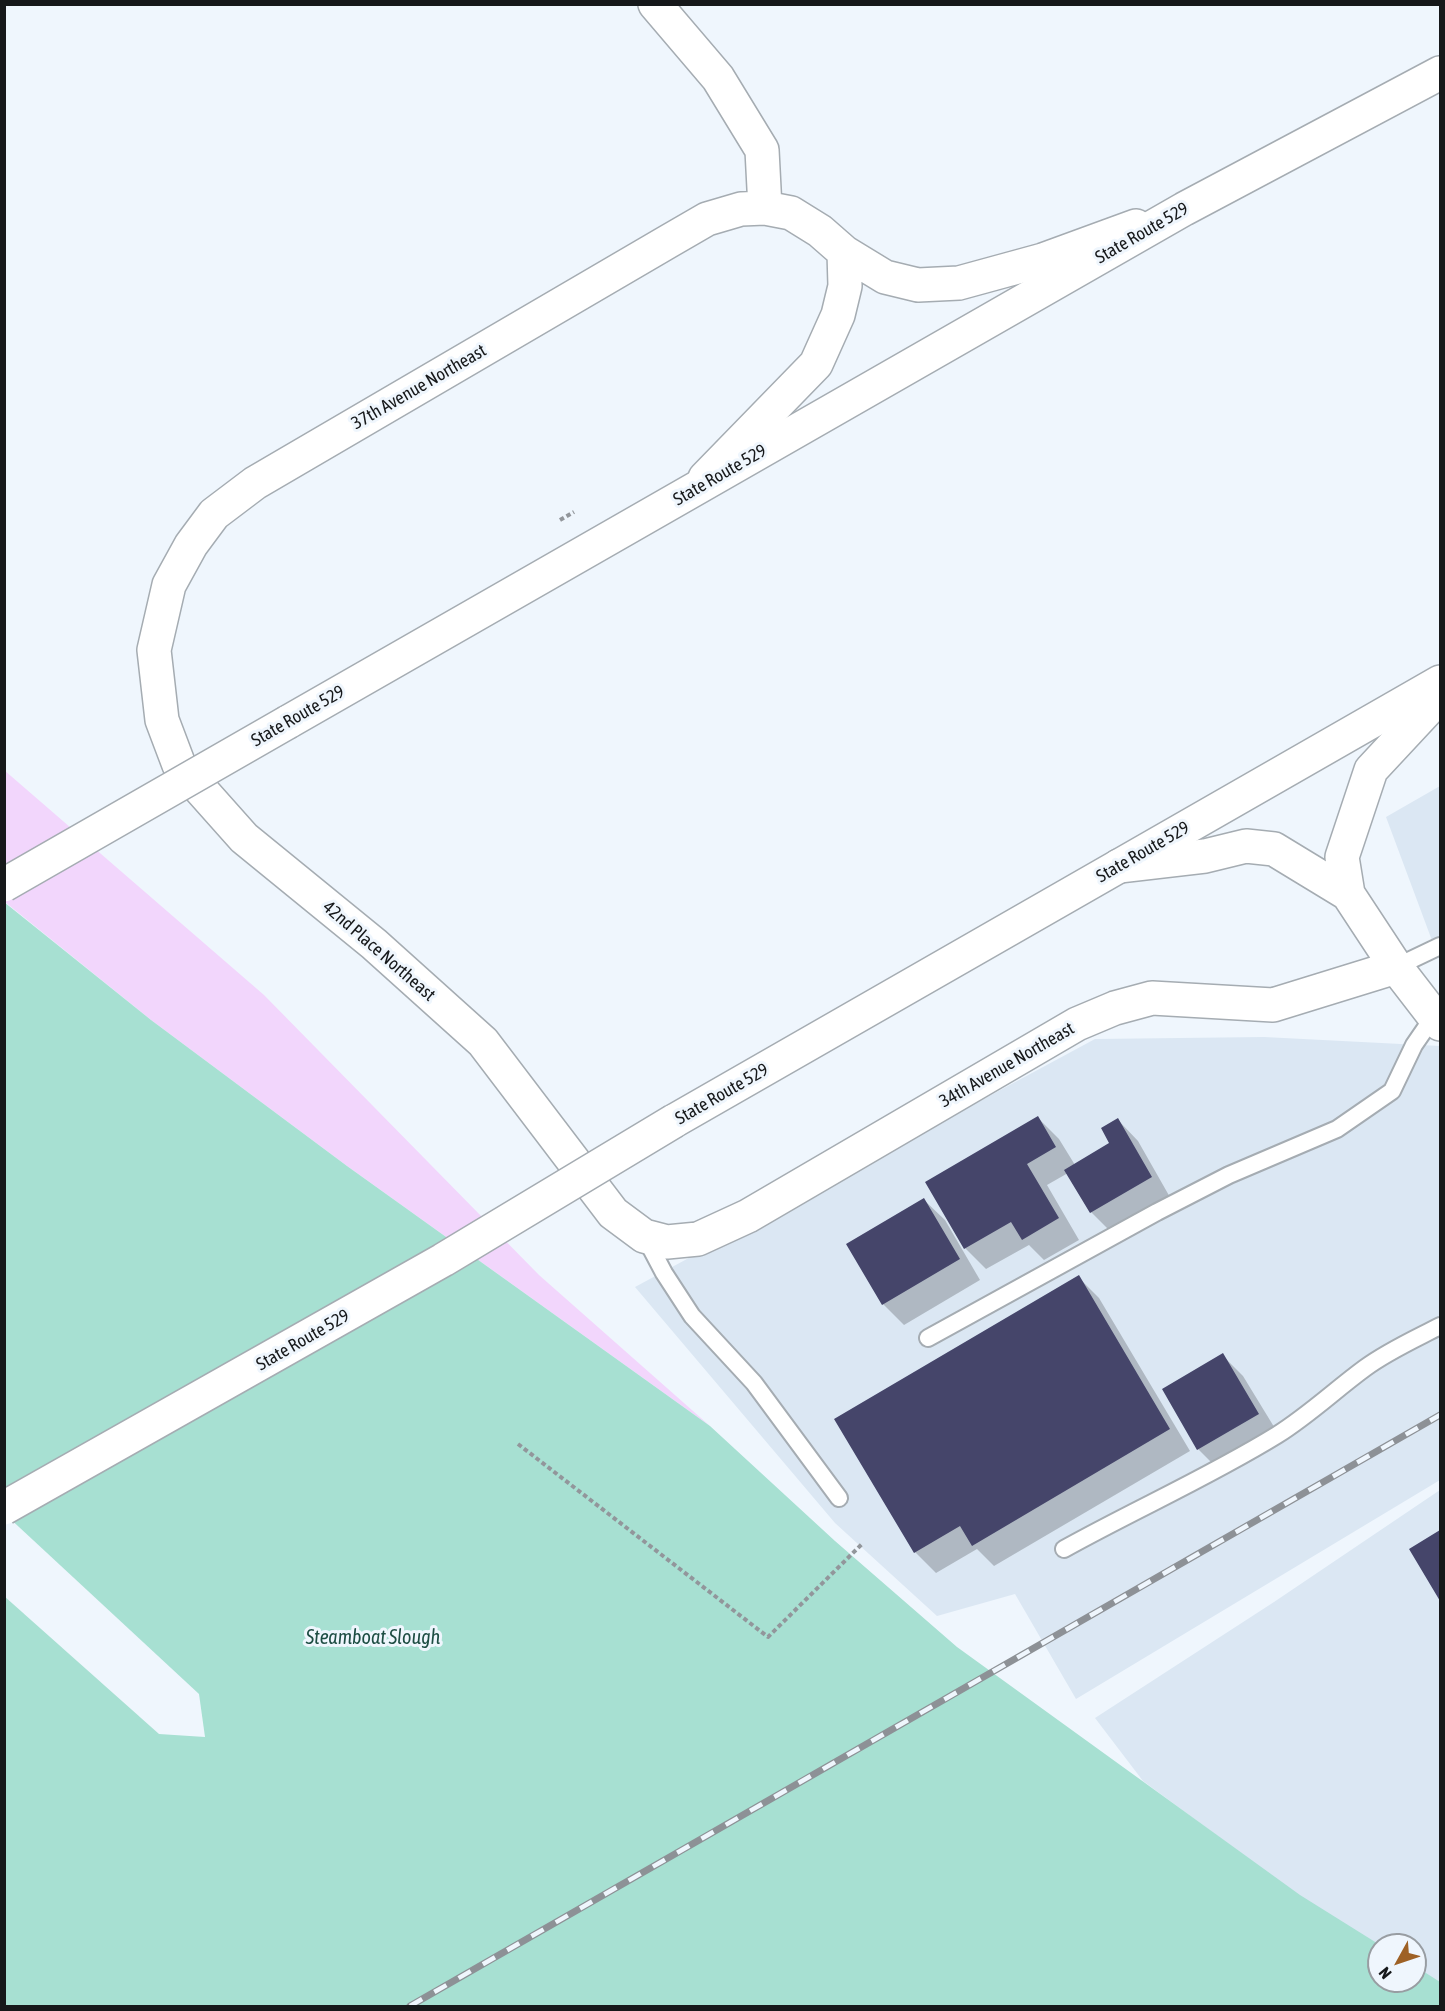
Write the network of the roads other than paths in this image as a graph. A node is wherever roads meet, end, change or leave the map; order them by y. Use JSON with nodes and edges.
{"nodes":[{"id":1,"x":655,"y":4,"type":"edge"},
{"id":2,"x":1440,"y":73,"type":"edge"},
{"id":3,"x":765,"y":208,"type":"junction"},
{"id":4,"x":1184,"y":209,"type":"junction"},
{"id":5,"x":844,"y":252,"type":"junction"},
{"id":6,"x":694,"y":490,"type":"junction"},
{"id":7,"x":154,"y":650,"type":"joint"},
{"id":8,"x":1440,"y":681,"type":"edge"},
{"id":9,"x":1440,"y":696,"type":"edge"},
{"id":10,"x":1119,"y":866,"type":"junction"},
{"id":11,"x":4,"y":885,"type":"edge"},
{"id":12,"x":1348,"y":894,"type":"junction"},
{"id":13,"x":1440,"y":946,"type":"edge"},
{"id":14,"x":1395,"y":967,"type":"junction"},
{"id":15,"x":1437,"y":1020,"type":"edge"},
{"id":16,"x":644,"y":1236,"type":"junction"},
{"id":17,"x":1440,"y":1326,"type":"edge"},
{"id":18,"x":928,"y":1338,"type":"dead end"},
{"id":19,"x":839,"y":1498,"type":"dead end"},
{"id":20,"x":4,"y":1509,"type":"edge"},
{"id":21,"x":1064,"y":1549,"type":"dead end"}],
"edges":[{"from":1,"to":3,"type":"street"},
{"from":2,"to":4,"type":"street","name":"State Route 529"},
{"from":3,"to":5,"type":"street","name":"37th Avenue Northeast"},
{"from":3,"to":7,"type":"street","name":"37th Avenue Northeast"},
{"from":4,"to":5,"type":"street","name":"37th Avenue Northeast"},
{"from":4,"to":6,"type":"street","name":"State Route 529"},
{"from":5,"to":6,"type":"street"},
{"from":6,"to":11,"type":"street","name":"State Route 529","bridge":true},
{"from":7,"to":16,"type":"street","name":"42nd Place Northeast"},
{"from":8,"to":10,"type":"street","name":"State Route 529"},
{"from":9,"to":12,"type":"street"},
{"from":10,"to":12,"type":"street"},
{"from":10,"to":20,"type":"street","name":"State Route 529","bridge":true},
{"from":12,"to":14,"type":"street"},
{"from":13,"to":14,"type":"lane"},
{"from":14,"to":15,"type":"street"},
{"from":14,"to":16,"type":"street","name":"34th Avenue Northeast"},
{"from":15,"to":18,"type":"lane"},
{"from":16,"to":19,"type":"lane"},
{"from":17,"to":21,"type":"lane"}]}
